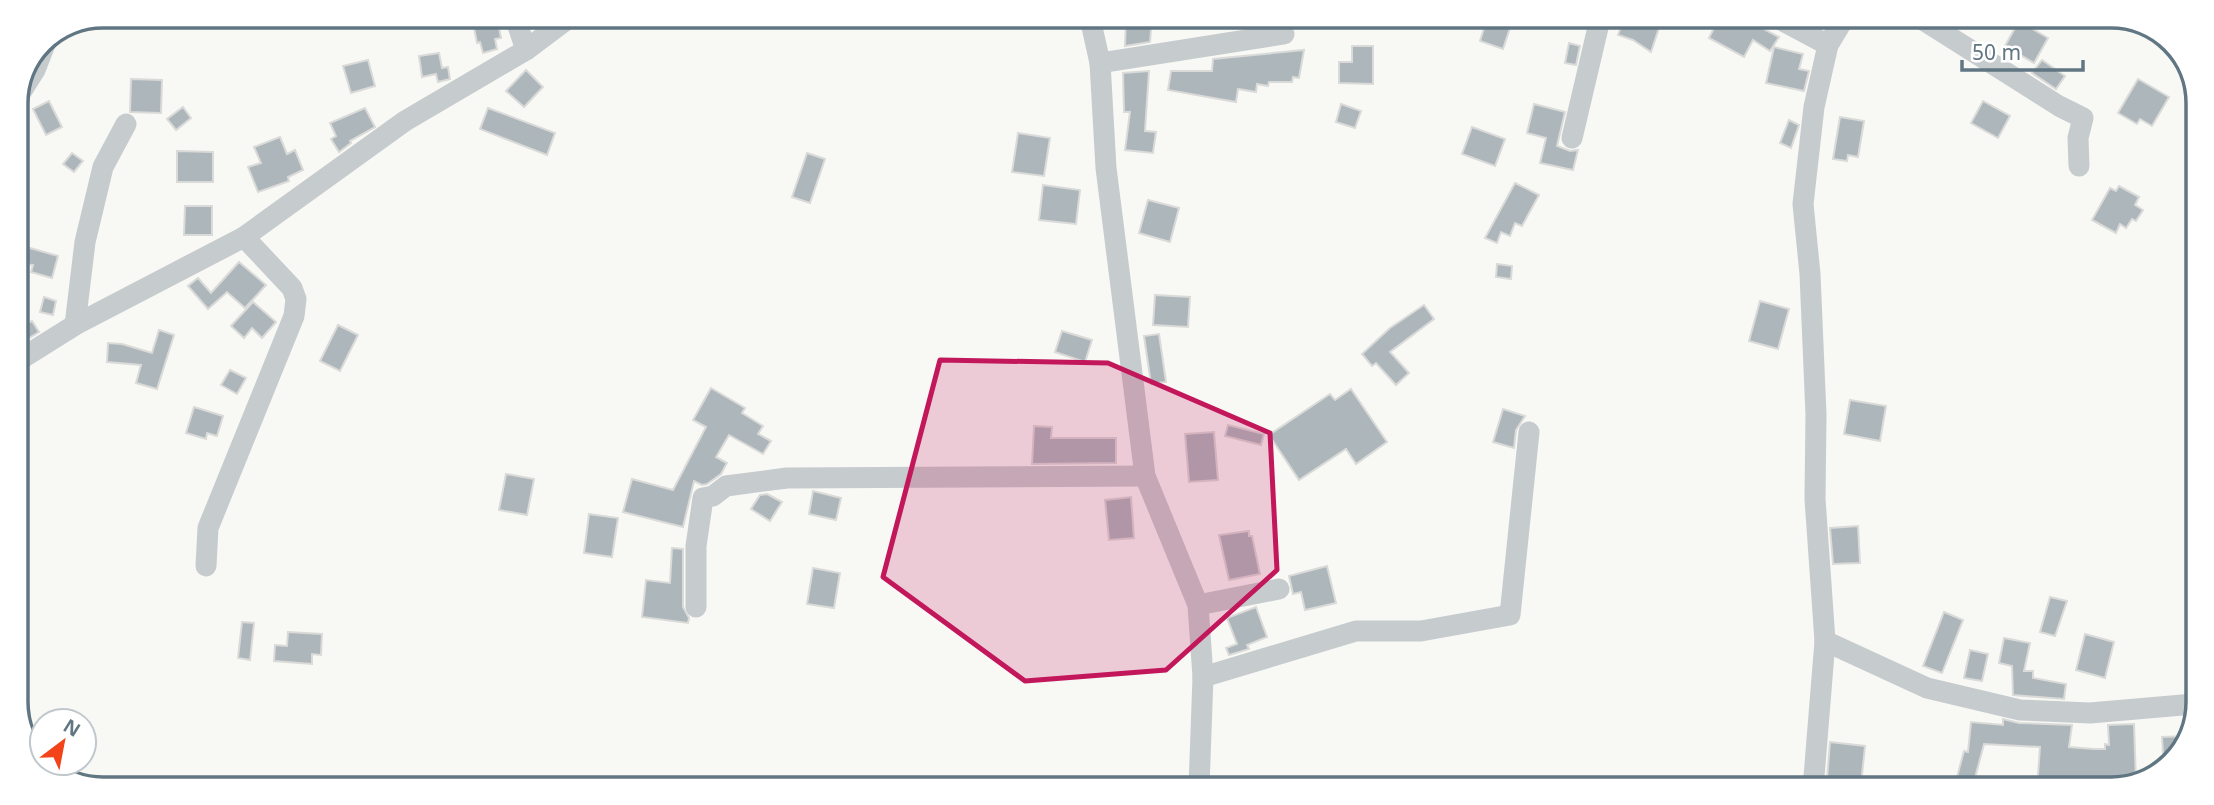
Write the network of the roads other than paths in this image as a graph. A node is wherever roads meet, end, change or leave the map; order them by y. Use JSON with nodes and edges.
{"nodes":[{"id":1,"x":518,"y":28,"type":"edge"},
{"id":2,"x":555,"y":28,"type":"edge"},
{"id":3,"x":1092,"y":28,"type":"edge"},
{"id":4,"x":1598,"y":28,"type":"edge"},
{"id":5,"x":1796,"y":28,"type":"edge"},
{"id":6,"x":1838,"y":28,"type":"edge"},
{"id":7,"x":1936,"y":28,"type":"edge"},
{"id":8,"x":1284,"y":34,"type":"dead end"},
{"id":9,"x":1828,"y":45,"type":"junction"},
{"id":10,"x":526,"y":50,"type":"junction"},
{"id":11,"x":1100,"y":63,"type":"junction"},
{"id":12,"x":126,"y":124,"type":"dead end"},
{"id":13,"x":1572,"y":138,"type":"dead end"},
{"id":14,"x":2079,"y":166,"type":"dead end"},
{"id":15,"x":244,"y":237,"type":"junction"},
{"id":16,"x":75,"y":326,"type":"junction"},
{"id":17,"x":28,"y":355,"type":"edge"},
{"id":18,"x":1529,"y":432,"type":"dead end"},
{"id":19,"x":1145,"y":476,"type":"junction"},
{"id":20,"x":206,"y":566,"type":"dead end"},
{"id":21,"x":1279,"y":589,"type":"dead end"},
{"id":22,"x":1198,"y":605,"type":"junction"},
{"id":23,"x":696,"y":607,"type":"dead end"},
{"id":24,"x":1825,"y":641,"type":"junction"},
{"id":25,"x":1203,"y":677,"type":"junction"},
{"id":26,"x":2186,"y":705,"type":"edge"},
{"id":27,"x":1199,"y":777,"type":"edge"},
{"id":28,"x":1815,"y":777,"type":"edge"}],
"edges":[{"from":1,"to":10,"type":"street"},
{"from":2,"to":10,"type":"street"},
{"from":3,"to":11,"type":"street"},
{"from":4,"to":13,"type":"street"},
{"from":5,"to":9,"type":"street"},
{"from":6,"to":9,"type":"street"},
{"from":7,"to":14,"type":"street"},
{"from":8,"to":11,"type":"street"},
{"from":9,"to":24,"type":"street"},
{"from":10,"to":15,"type":"street"},
{"from":11,"to":19,"type":"street"},
{"from":12,"to":16,"type":"street"},
{"from":15,"to":16,"type":"street"},
{"from":15,"to":20,"type":"street"},
{"from":16,"to":17,"type":"street"},
{"from":18,"to":25,"type":"street"},
{"from":19,"to":22,"type":"street"},
{"from":19,"to":23,"type":"street"},
{"from":21,"to":22,"type":"street"},
{"from":22,"to":25,"type":"street"},
{"from":24,"to":26,"type":"street"},
{"from":24,"to":28,"type":"street"},
{"from":25,"to":27,"type":"street"}]}
